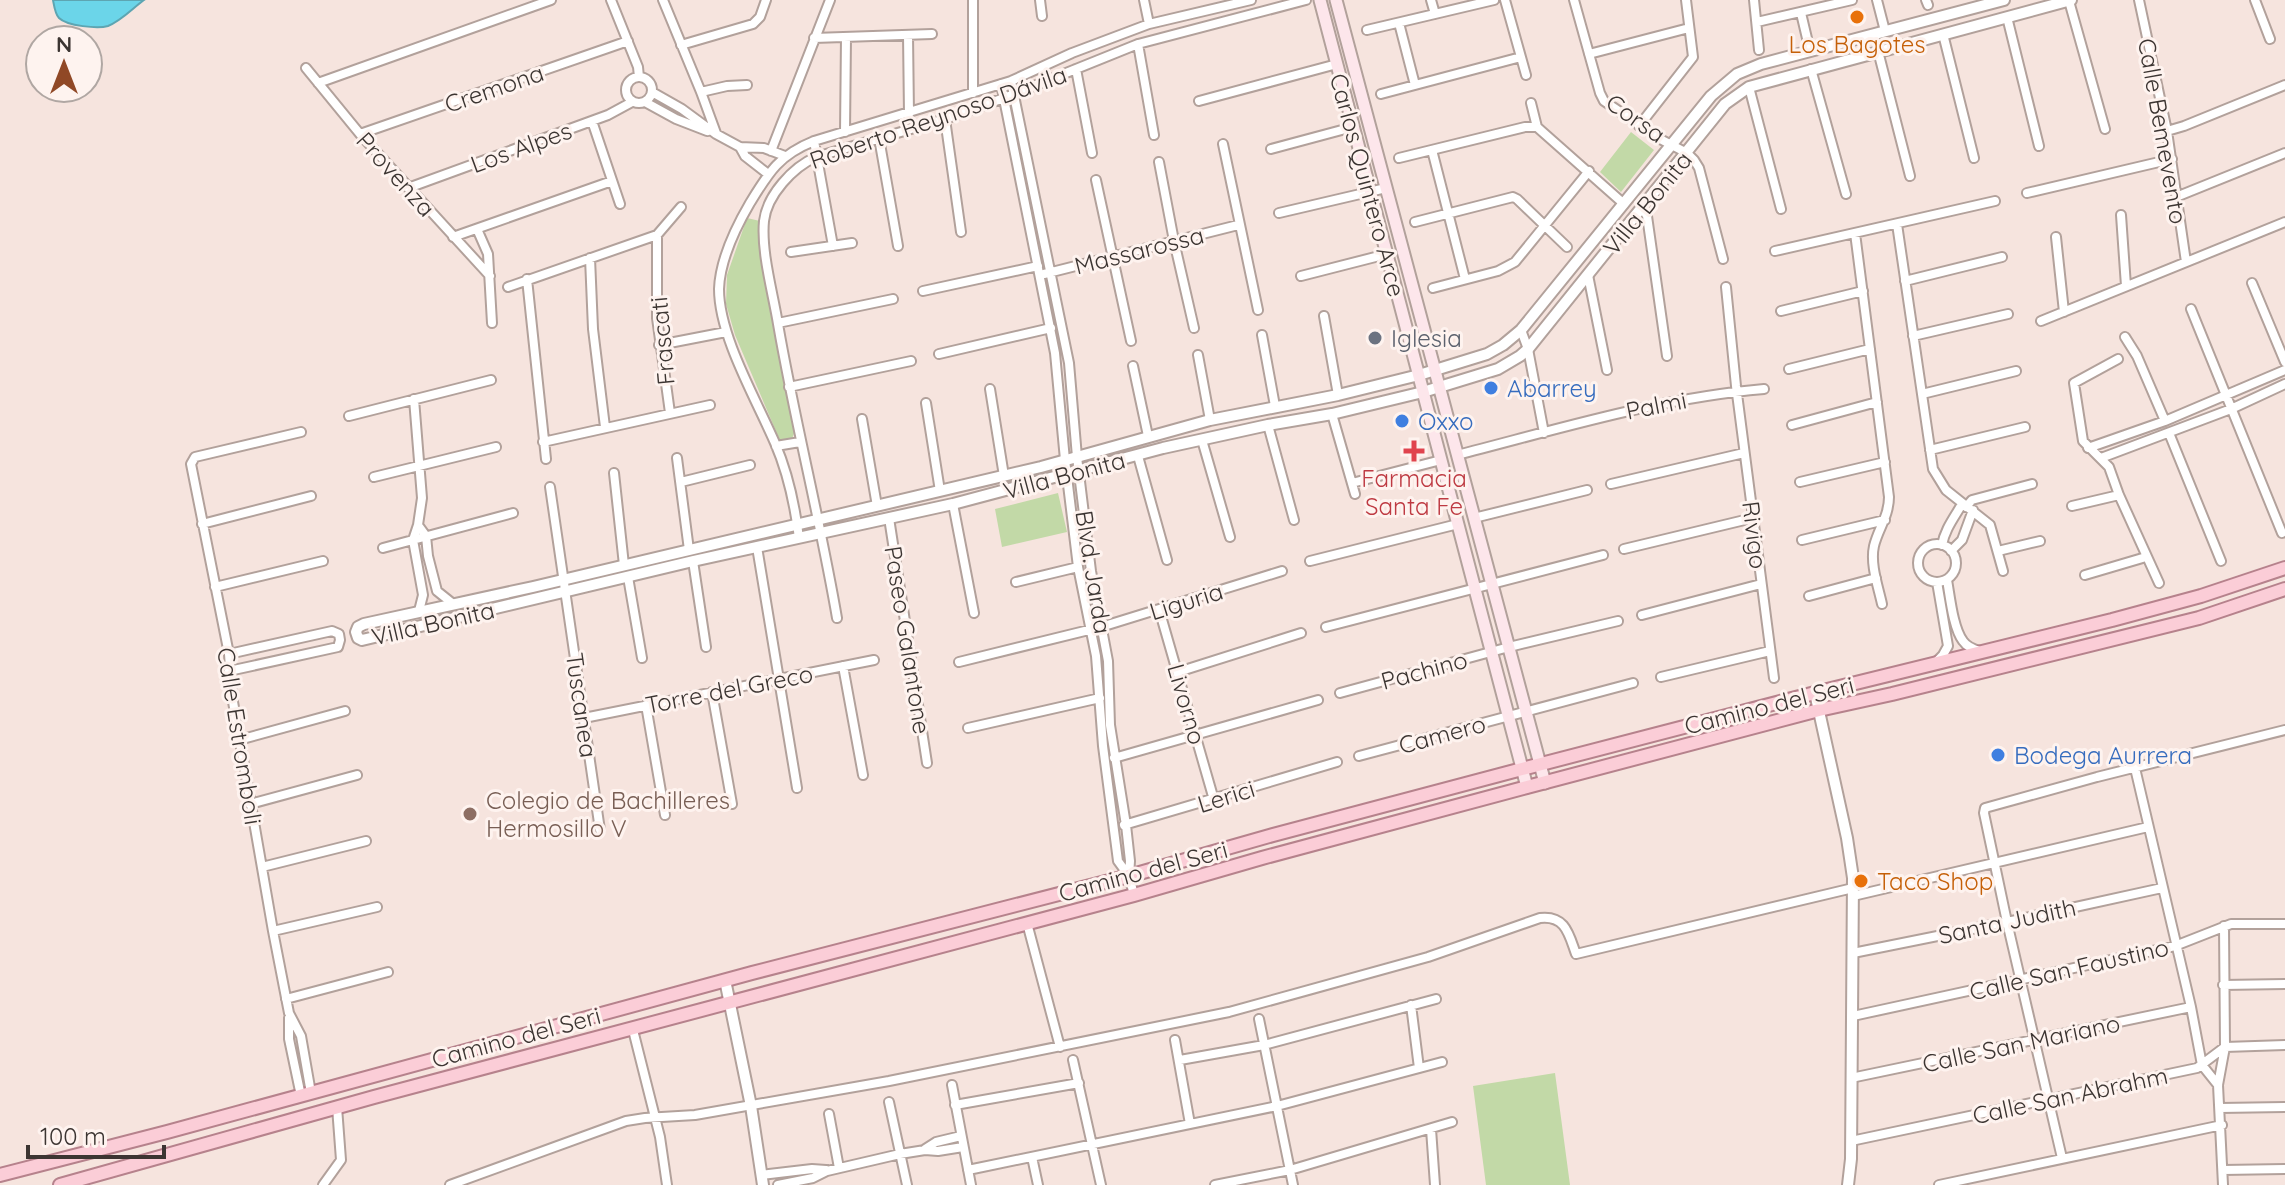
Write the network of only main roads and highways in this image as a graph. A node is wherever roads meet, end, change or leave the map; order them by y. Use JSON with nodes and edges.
{"nodes":[{"id":1,"x":1320,"y":0,"type":"edge"},
{"id":2,"x":1336,"y":0,"type":"edge"},
{"id":3,"x":2285,"y":568,"type":"edge"},
{"id":4,"x":2285,"y":589,"type":"edge"},
{"id":5,"x":1540,"y":765,"type":"junction"},
{"id":6,"x":1522,"y":769,"type":"junction"},
{"id":7,"x":1545,"y":783,"type":"junction"},
{"id":8,"x":1527,"y":787,"type":"junction"},
{"id":9,"x":1273,"y":835,"type":"junction"},
{"id":10,"x":1262,"y":858,"type":"junction"},
{"id":11,"x":167,"y":1132,"type":"junction"},
{"id":12,"x":0,"y":1175,"type":"edge"},
{"id":13,"x":79,"y":1180,"type":"junction"},
{"id":14,"x":60,"y":1185,"type":"edge"}],
"edges":[{"from":1,"to":6,"type":"main road","name":"Carlos Quintero Arce"},
{"from":2,"to":5,"type":"main road","name":"Carlos Quintero Arce"},
{"from":3,"to":5,"type":"main road","name":"Camino del Seri"},
{"from":4,"to":7,"type":"main road","name":"Camino del Seri"},
{"from":5,"to":6,"type":"main road","name":"Camino del Seri"},
{"from":5,"to":7,"type":"main road","name":"Carlos Quintero Arce"},
{"from":6,"to":8,"type":"main road","name":"Carlos Quintero Arce"},
{"from":6,"to":9,"type":"main road","name":"Camino del Seri"},
{"from":7,"to":8,"type":"main road","name":"Camino del Seri"},
{"from":8,"to":10,"type":"main road","name":"Camino del Seri"},
{"from":9,"to":10,"type":"main road"},
{"from":9,"to":11,"type":"main road","name":"Camino del Seri"},
{"from":10,"to":13,"type":"main road","name":"Camino del Seri"},
{"from":11,"to":12,"type":"main road","name":"Camino del Seri"},
{"from":11,"to":13,"type":"main road"},
{"from":13,"to":14,"type":"main road","name":"Camino del Seri"}]}
